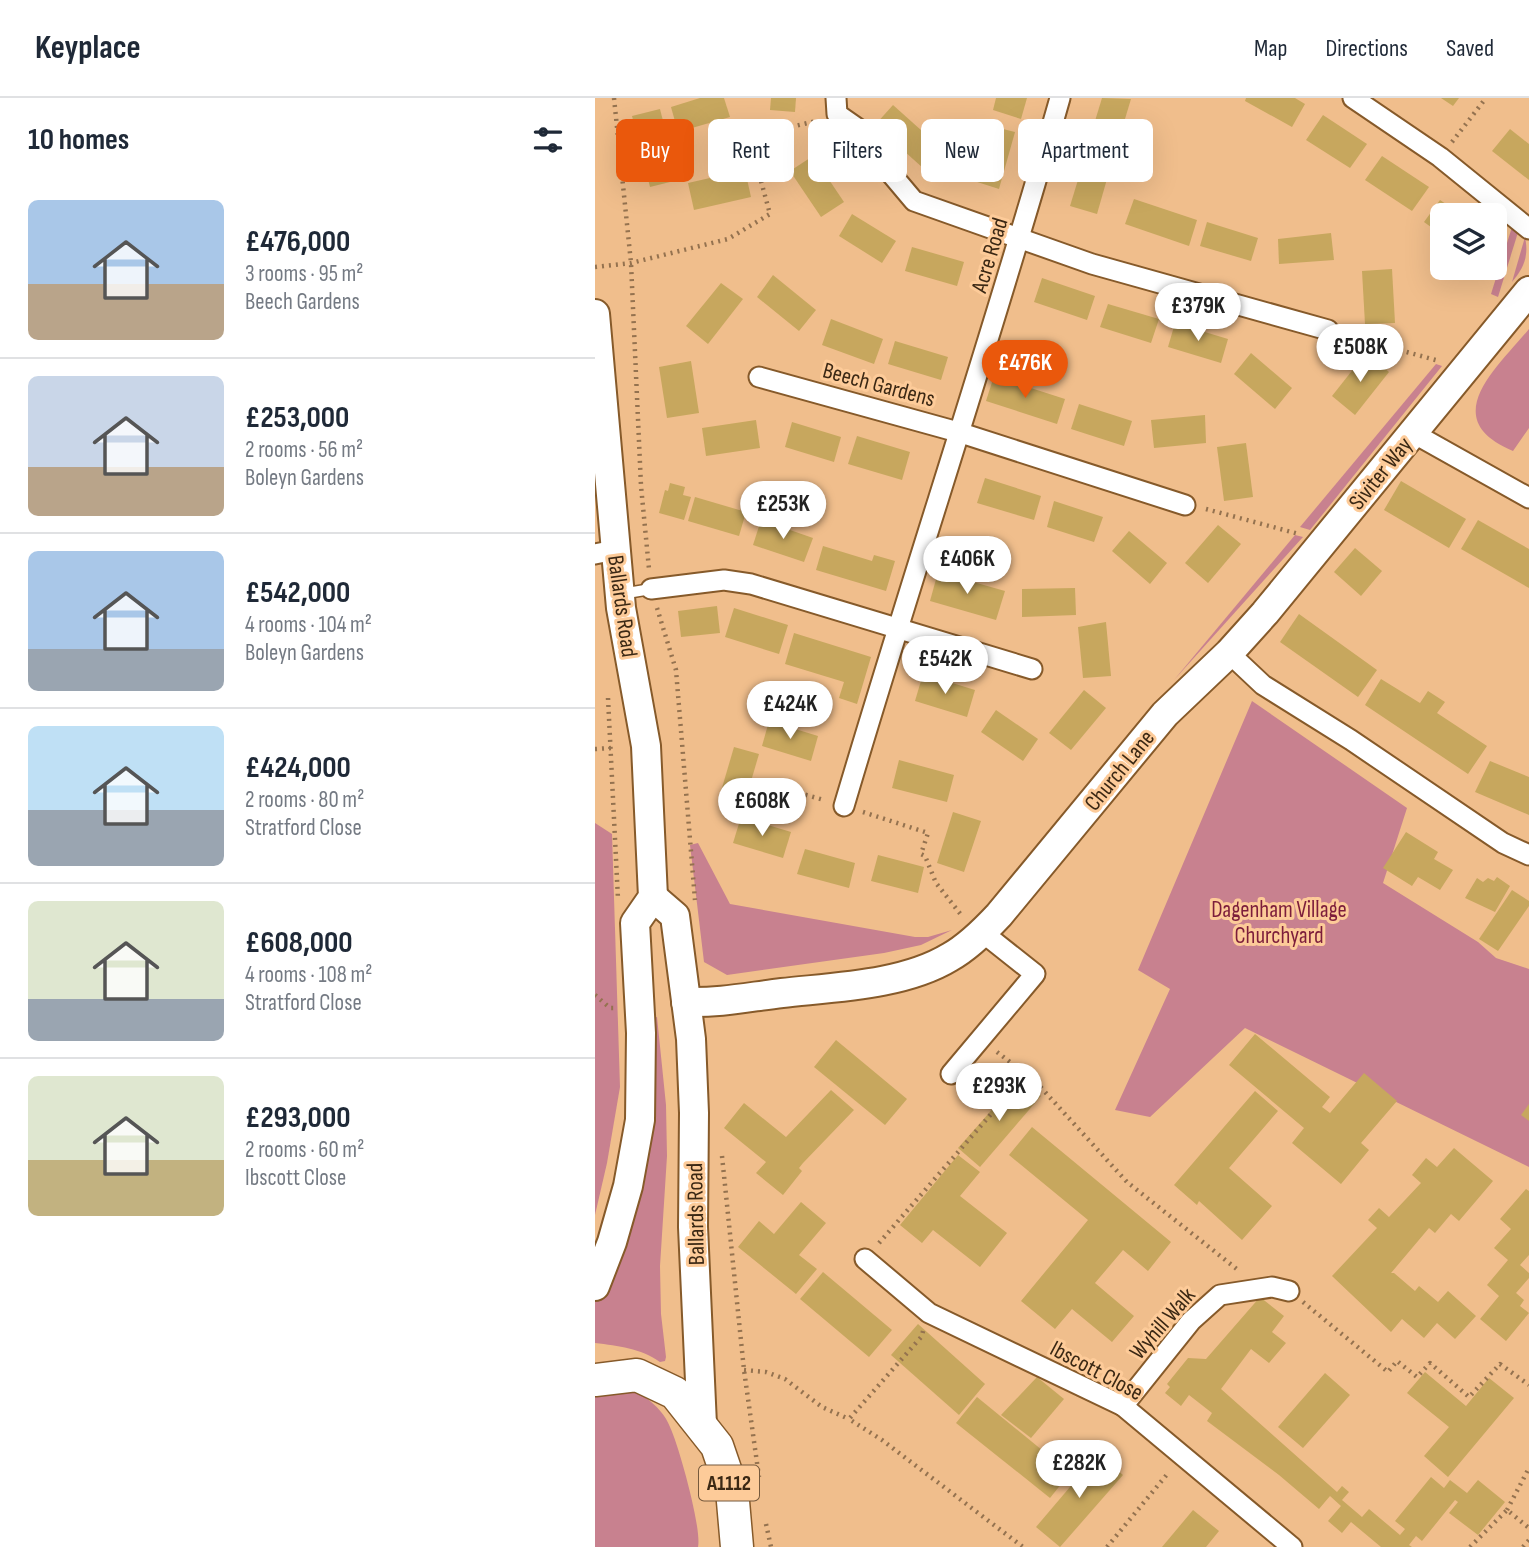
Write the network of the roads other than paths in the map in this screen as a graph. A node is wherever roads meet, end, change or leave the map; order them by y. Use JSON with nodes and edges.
{"nodes":[{"id":1,"x":1061,"y":98,"type":"edge"},
{"id":2,"x":1353,"y":98,"type":"edge"},
{"id":3,"x":836,"y":106,"type":"edge"},
{"id":4,"x":1529,"y":229,"type":"edge"},
{"id":5,"x":1021,"y":237,"type":"junction"},
{"id":6,"x":1529,"y":291,"type":"edge"},
{"id":7,"x":595,"y":314,"type":"edge"},
{"id":8,"x":1328,"y":330,"type":"road end"},
{"id":9,"x":759,"y":377,"type":"dead end"},
{"id":10,"x":958,"y":432,"type":"junction"},
{"id":11,"x":1413,"y":433,"type":"junction"},
{"id":12,"x":1529,"y":498,"type":"edge"},
{"id":13,"x":1185,"y":505,"type":"road end"},
{"id":14,"x":605,"y":552,"type":"edge"},
{"id":15,"x":651,"y":589,"type":"joint"},
{"id":16,"x":621,"y":594,"type":"junction"},
{"id":17,"x":897,"y":626,"type":"junction"},
{"id":18,"x":1229,"y":653,"type":"junction"},
{"id":19,"x":1032,"y":669,"type":"dead end"},
{"id":20,"x":844,"y":806,"type":"road end"},
{"id":21,"x":1529,"y":855,"type":"edge"},
{"id":22,"x":653,"y":897,"type":"junction"},
{"id":23,"x":972,"y":924,"type":"junction"},
{"id":24,"x":686,"y":1002,"type":"junction"},
{"id":25,"x":640,"y":1060,"type":"junction"},
{"id":26,"x":951,"y":1074,"type":"dead end"},
{"id":27,"x":865,"y":1259,"type":"road end"},
{"id":28,"x":595,"y":1286,"type":"edge"},
{"id":29,"x":1289,"y":1291,"type":"road end"},
{"id":30,"x":595,"y":1380,"type":"edge"},
{"id":31,"x":1123,"y":1406,"type":"junction"},
{"id":32,"x":702,"y":1425,"type":"junction"},
{"id":33,"x":738,"y":1547,"type":"edge"},
{"id":34,"x":1292,"y":1547,"type":"edge"}],
"edges":[{"from":1,"to":5,"type":"street","name":"Acre Road"},
{"from":2,"to":4,"type":"street"},
{"from":3,"to":5,"type":"street"},
{"from":5,"to":8,"type":"street"},
{"from":5,"to":10,"type":"street","name":"Acre Road"},
{"from":6,"to":11,"type":"main road","name":"Siviter Way"},
{"from":7,"to":14,"type":"main road","name":"Ballards Road"},
{"from":9,"to":10,"type":"street","name":"Beech Gardens"},
{"from":10,"to":13,"type":"street","name":"Beech Gardens"},
{"from":10,"to":17,"type":"street","name":"Acre Road"},
{"from":11,"to":12,"type":"street"},
{"from":11,"to":18,"type":"main road","name":"Siviter Way"},
{"from":14,"to":16,"type":"main road","name":"Ballards Road"},
{"from":15,"to":16,"type":"lane"},
{"from":15,"to":17,"type":"street"},
{"from":16,"to":22,"type":"main road","name":"Ballards Road"},
{"from":17,"to":19,"type":"street"},
{"from":17,"to":20,"type":"street","name":"Acre Road"},
{"from":18,"to":21,"type":"street"},
{"from":18,"to":23,"type":"main road","name":"Church Lane"},
{"from":22,"to":24,"type":"main road","name":"Ballards Road"},
{"from":22,"to":25,"type":"main road"},
{"from":23,"to":24,"type":"main road","name":"Church Lane"},
{"from":23,"to":26,"type":"street"},
{"from":24,"to":25,"type":"main road"},
{"from":24,"to":32,"type":"main road","name":"Ballards Road"},
{"from":25,"to":28,"type":"main road"},
{"from":27,"to":31,"type":"street","name":"Ibscott Close"},
{"from":29,"to":31,"type":"street","name":"Wyhill Walk"},
{"from":30,"to":32,"type":"main road","number":"A1112"},
{"from":31,"to":34,"type":"street","name":"Ibscott Close"},
{"from":32,"to":33,"type":"main road","number":"A1112"}]}
